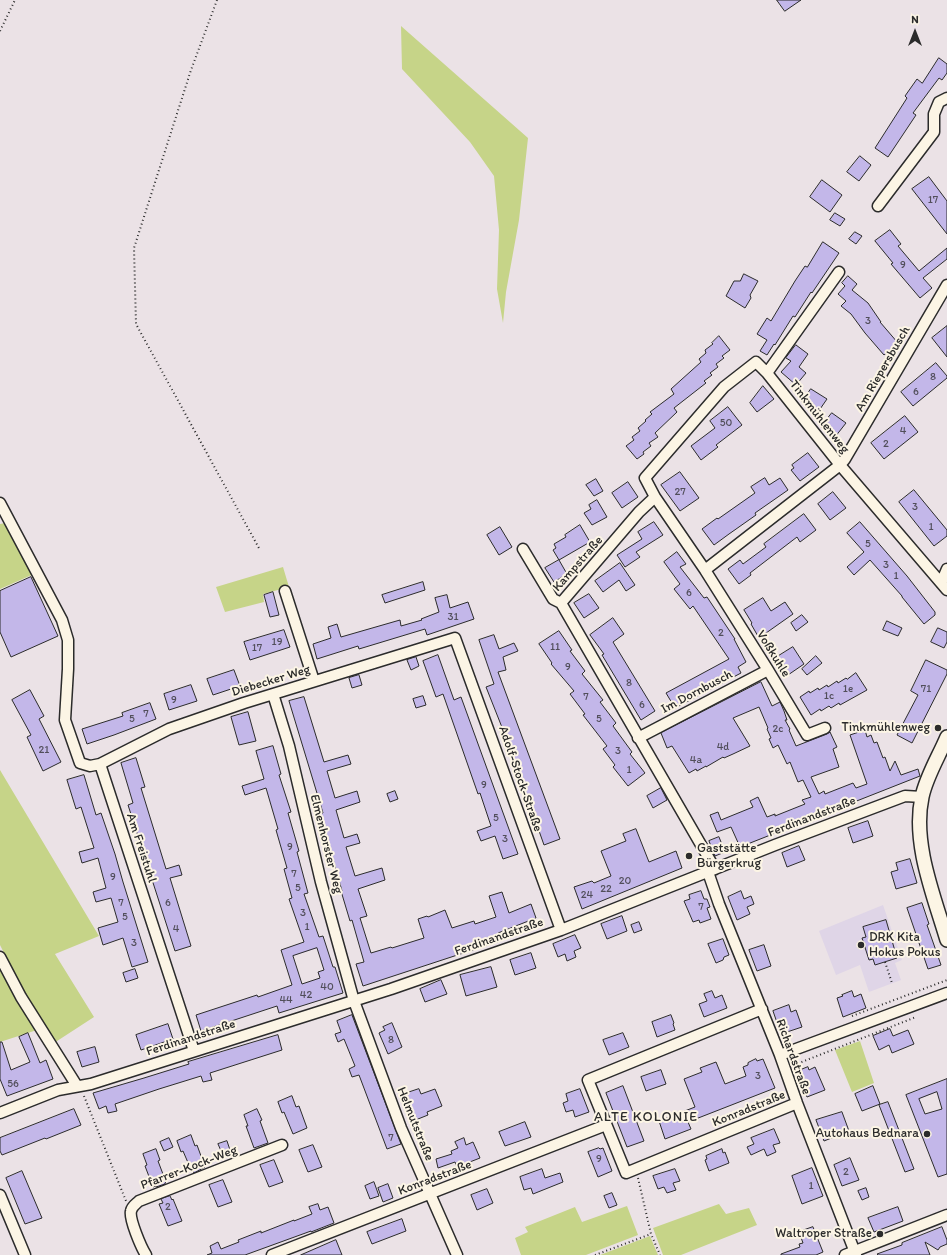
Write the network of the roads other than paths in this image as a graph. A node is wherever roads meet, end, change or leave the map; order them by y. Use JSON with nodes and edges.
{"nodes":[{"id":1,"x":947,"y":98,"type":"edge"},
{"id":2,"x":878,"y":206,"type":"dead end"},
{"id":3,"x":839,"y":272,"type":"dead end"},
{"id":4,"x":947,"y":285,"type":"edge"},
{"id":5,"x":767,"y":373,"type":"junction"},
{"id":6,"x":840,"y":465,"type":"junction"},
{"id":7,"x":655,"y":497,"type":"junction"},
{"id":8,"x":0,"y":503,"type":"edge"},
{"id":9,"x":523,"y":549,"type":"dead end"},
{"id":10,"x":947,"y":569,"type":"edge"},
{"id":11,"x":705,"y":570,"type":"junction"},
{"id":12,"x":944,"y":586,"type":"edge"},
{"id":13,"x":285,"y":591,"type":"dead end"},
{"id":14,"x":561,"y":603,"type":"junction"},
{"id":15,"x":455,"y":638,"type":"joint"},
{"id":16,"x":768,"y":670,"type":"junction"},
{"id":17,"x":314,"y":681,"type":"junction"},
{"id":18,"x":273,"y":694,"type":"junction"},
{"id":19,"x":825,"y":728,"type":"dead end"},
{"id":20,"x":947,"y":737,"type":"edge"},
{"id":21,"x":638,"y":738,"type":"junction"},
{"id":22,"x":100,"y":764,"type":"junction"},
{"id":23,"x":922,"y":797,"type":"junction"},
{"id":24,"x":711,"y":870,"type":"junction"},
{"id":25,"x":561,"y":930,"type":"junction"},
{"id":26,"x":947,"y":940,"type":"edge"},
{"id":27,"x":0,"y":957,"type":"edge"},
{"id":28,"x":947,"y":993,"type":"edge"},
{"id":29,"x":354,"y":1001,"type":"junction"},
{"id":30,"x":762,"y":1009,"type":"junction"},
{"id":31,"x":194,"y":1051,"type":"junction"},
{"id":32,"x":780,"y":1055,"type":"junction"},
{"id":33,"x":77,"y":1086,"type":"junction"},
{"id":34,"x":797,"y":1103,"type":"junction"},
{"id":35,"x":0,"y":1113,"type":"edge"},
{"id":36,"x":606,"y":1125,"type":"junction"},
{"id":37,"x":282,"y":1145,"type":"dead end"},
{"id":38,"x":430,"y":1194,"type":"junction"},
{"id":39,"x":0,"y":1195,"type":"edge"},
{"id":40,"x":947,"y":1215,"type":"edge"},
{"id":41,"x":855,"y":1253,"type":"edge"},
{"id":42,"x":25,"y":1255,"type":"edge"},
{"id":43,"x":146,"y":1255,"type":"edge"},
{"id":44,"x":272,"y":1255,"type":"edge"},
{"id":45,"x":458,"y":1255,"type":"edge"},
{"id":46,"x":844,"y":1255,"type":"edge"}],
"edges":[{"from":1,"to":2,"type":"street"},
{"from":3,"to":5,"type":"street"},
{"from":4,"to":6,"type":"street","name":"Am Riepersbusch"},
{"from":5,"to":6,"type":"street","name":"Tinkmühlenweg"},
{"from":5,"to":7,"type":"street"},
{"from":6,"to":11,"type":"street"},
{"from":6,"to":12,"type":"street","name":"Tinkmühlenweg"},
{"from":7,"to":11,"type":"street","name":"Voßkuhle"},
{"from":7,"to":14,"type":"street","name":"Kampstraße"},
{"from":8,"to":22,"type":"street"},
{"from":9,"to":14,"type":"street"},
{"from":10,"to":12,"type":"street"},
{"from":11,"to":16,"type":"street","name":"Voßkuhle"},
{"from":13,"to":17,"type":"street"},
{"from":14,"to":21,"type":"street","name":"Kampstraße"},
{"from":15,"to":17,"type":"street","name":"Diebecker Weg"},
{"from":15,"to":25,"type":"street","name":"Adolf-Stock-Straße"},
{"from":16,"to":19,"type":"street","name":"Voßkuhle"},
{"from":16,"to":21,"type":"street","name":"Im Dornbusch"},
{"from":17,"to":18,"type":"street","name":"Diebecker Weg"},
{"from":18,"to":22,"type":"street","name":"Diebecker Weg"},
{"from":18,"to":29,"type":"street","name":"Elmenhorster Weg"},
{"from":20,"to":23,"type":"main road"},
{"from":21,"to":24,"type":"street","name":"Kampstraße"},
{"from":22,"to":31,"type":"street","name":"Am Freistuhl"},
{"from":23,"to":24,"type":"street","name":"Ferdinandstraße"},
{"from":23,"to":26,"type":"main road"},
{"from":24,"to":25,"type":"street","name":"Ferdinandstraße"},
{"from":24,"to":30,"type":"street","name":"Richardstraße"},
{"from":25,"to":29,"type":"street","name":"Ferdinandstraße"},
{"from":27,"to":33,"type":"street"},
{"from":28,"to":32,"type":"street"},
{"from":29,"to":31,"type":"street","name":"Ferdinandstraße"},
{"from":29,"to":38,"type":"street","name":"Helmutstraße"},
{"from":30,"to":32,"type":"street","name":"Richardstraße"},
{"from":30,"to":36,"type":"street"},
{"from":31,"to":33,"type":"street","name":"Ferdinandstraße"},
{"from":32,"to":34,"type":"street","name":"Richardstraße"},
{"from":33,"to":35,"type":"street","name":"Ferdinandstraße"},
{"from":34,"to":36,"type":"street","name":"Konradstraße"},
{"from":34,"to":41,"type":"street","name":"Richardstraße"},
{"from":36,"to":38,"type":"street","name":"Konradstraße"},
{"from":37,"to":43,"type":"street","name":"Pfarrer-Kock-Weg"},
{"from":38,"to":44,"type":"street","name":"Konradstraße"},
{"from":38,"to":45,"type":"street","name":"Helmutstraße"},
{"from":39,"to":42,"type":"street"},
{"from":40,"to":41,"type":"street"},
{"from":41,"to":46,"type":"street"}]}
